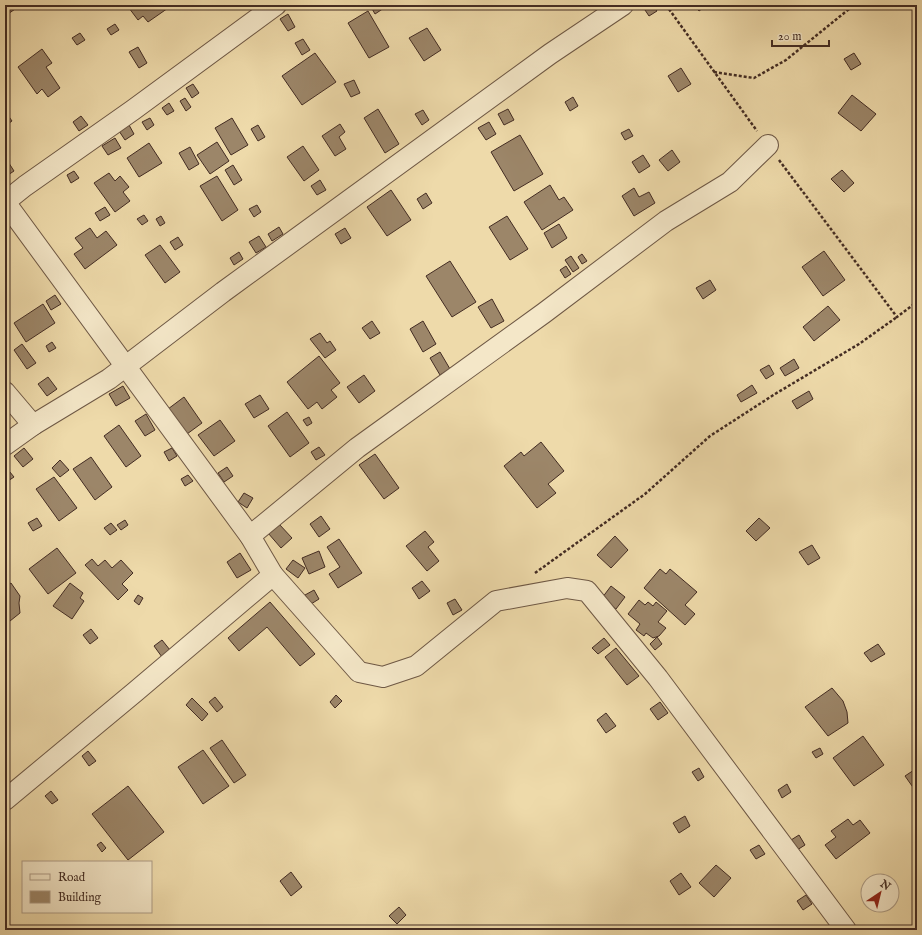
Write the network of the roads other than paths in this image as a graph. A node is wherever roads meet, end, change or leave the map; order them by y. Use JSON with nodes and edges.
{"nodes":[{"id":1,"x":276,"y":5,"type":"edge"},
{"id":2,"x":623,"y":5,"type":"edge"},
{"id":3,"x":768,"y":145,"type":"road end"},
{"id":4,"x":5,"y":202,"type":"edge"},
{"id":5,"x":125,"y":366,"type":"junction"},
{"id":6,"x":5,"y":392,"type":"edge"},
{"id":7,"x":33,"y":425,"type":"junction"},
{"id":8,"x":5,"y":445,"type":"edge"},
{"id":9,"x":250,"y":536,"type":"junction"},
{"id":10,"x":273,"y":575,"type":"junction"},
{"id":11,"x":5,"y":800,"type":"edge"},
{"id":12,"x":846,"y":930,"type":"edge"}],
"edges":[{"from":1,"to":4,"type":"street"},
{"from":2,"to":5,"type":"street"},
{"from":3,"to":9,"type":"street"},
{"from":4,"to":5,"type":"street"},
{"from":5,"to":7,"type":"street"},
{"from":5,"to":9,"type":"street"},
{"from":6,"to":7,"type":"street"},
{"from":7,"to":8,"type":"street"},
{"from":9,"to":10,"type":"street"},
{"from":10,"to":11,"type":"street"},
{"from":10,"to":12,"type":"street"}]}
